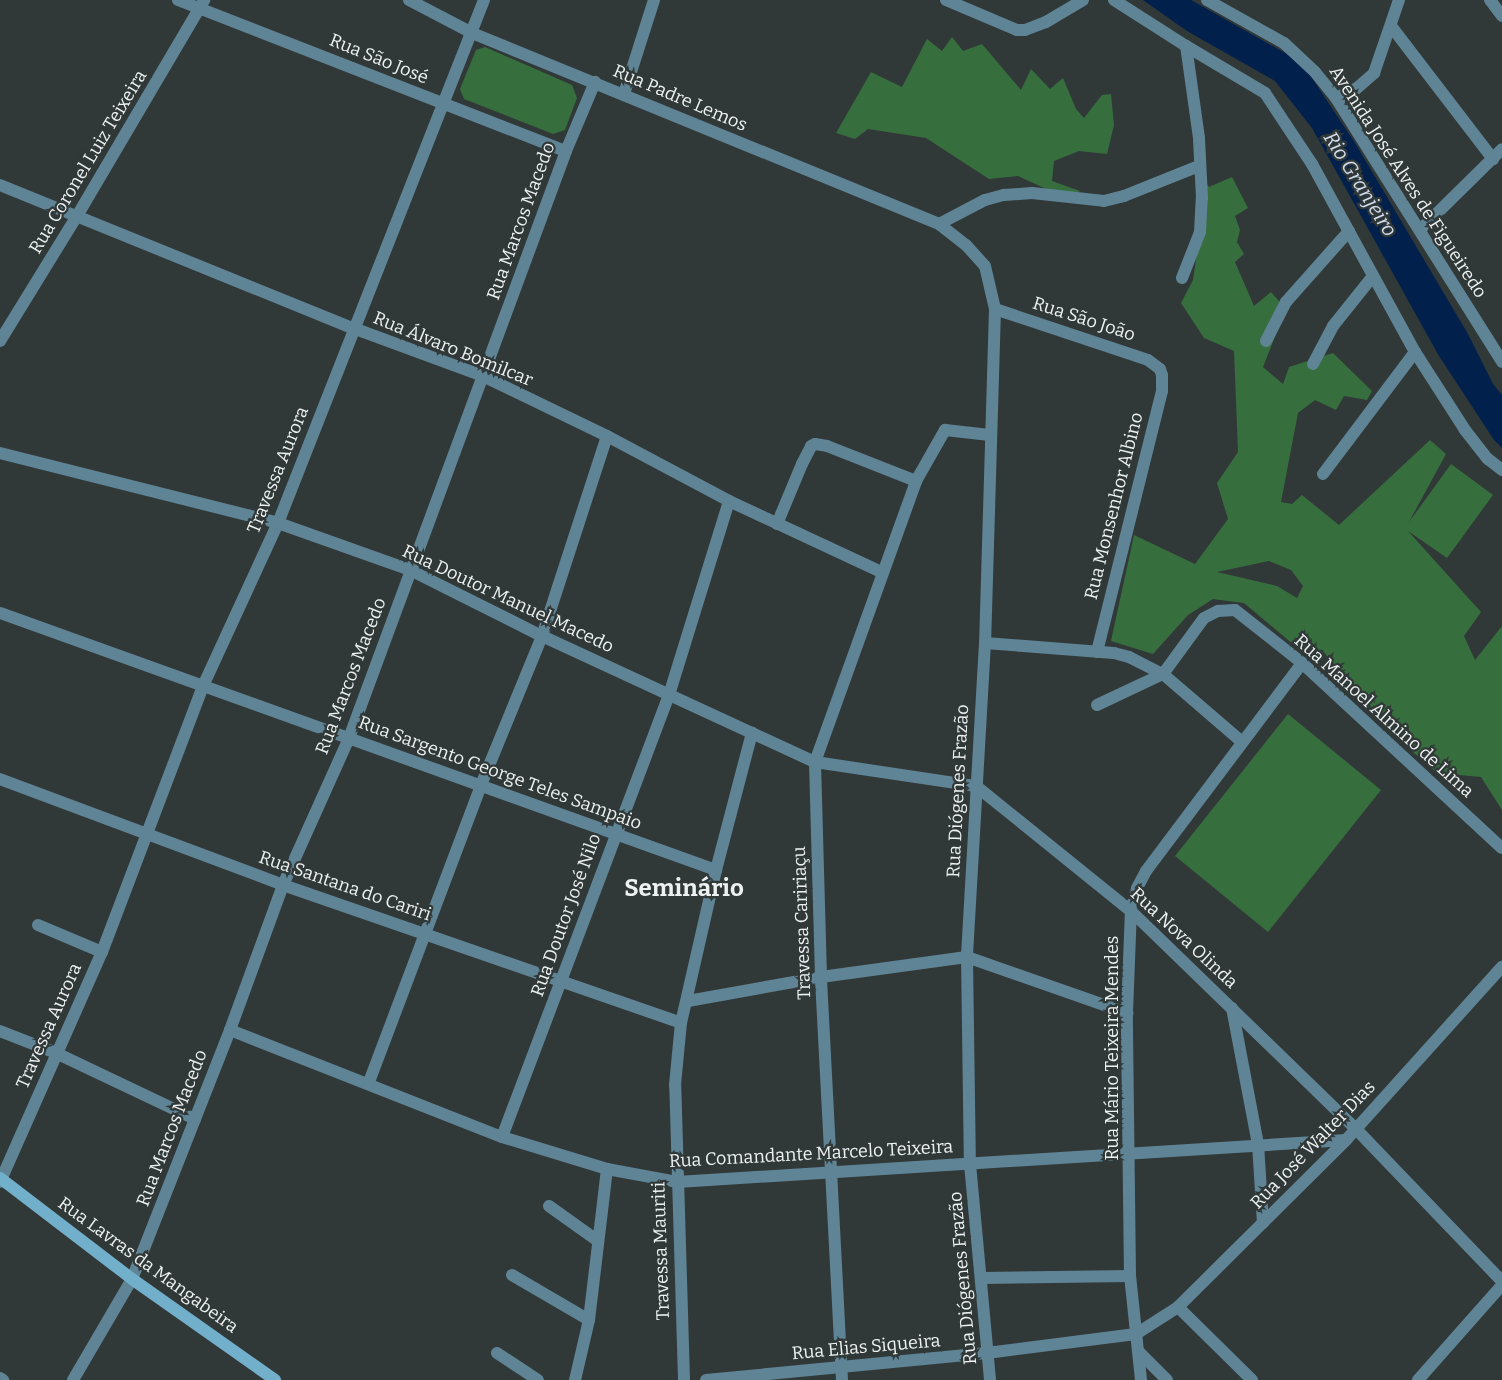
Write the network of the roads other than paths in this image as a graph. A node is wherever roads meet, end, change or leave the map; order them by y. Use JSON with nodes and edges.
{"nodes":[{"id":1,"x":178,"y":0,"type":"edge"},
{"id":2,"x":409,"y":0,"type":"edge"},
{"id":3,"x":484,"y":0,"type":"edge"},
{"id":4,"x":654,"y":0,"type":"edge"},
{"id":5,"x":946,"y":0,"type":"edge"},
{"id":6,"x":1083,"y":0,"type":"edge"},
{"id":7,"x":1114,"y":0,"type":"edge"},
{"id":8,"x":1207,"y":0,"type":"edge"},
{"id":9,"x":1399,"y":0,"type":"edge"},
{"id":10,"x":1490,"y":0,"type":"edge"},
{"id":11,"x":202,"y":4,"type":"edge"},
{"id":12,"x":1502,"y":16,"type":"edge"},
{"id":13,"x":1391,"y":26,"type":"junction"},
{"id":14,"x":472,"y":33,"type":"junction"},
{"id":15,"x":1186,"y":46,"type":"junction"},
{"id":16,"x":595,"y":82,"type":"junction"},
{"id":17,"x":624,"y":94,"type":"junction"},
{"id":18,"x":1336,"y":98,"type":"junction"},
{"id":19,"x":445,"y":105,"type":"junction"},
{"id":20,"x":1502,"y":149,"type":"edge"},
{"id":21,"x":567,"y":151,"type":"junction"},
{"id":22,"x":1493,"y":159,"type":"junction"},
{"id":23,"x":1199,"y":165,"type":"junction"},
{"id":24,"x":0,"y":185,"type":"edge"},
{"id":25,"x":77,"y":216,"type":"junction"},
{"id":26,"x":939,"y":224,"type":"junction"},
{"id":27,"x":1420,"y":230,"type":"junction"},
{"id":28,"x":1349,"y":231,"type":"junction"},
{"id":29,"x":1373,"y":276,"type":"junction"},
{"id":30,"x":1182,"y":278,"type":"dead end"},
{"id":31,"x":995,"y":309,"type":"junction"},
{"id":32,"x":353,"y":328,"type":"junction"},
{"id":33,"x":0,"y":340,"type":"edge"},
{"id":34,"x":1266,"y":341,"type":"dead end"},
{"id":35,"x":1414,"y":352,"type":"junction"},
{"id":36,"x":1502,"y":362,"type":"edge"},
{"id":37,"x":1312,"y":364,"type":"dead end"},
{"id":38,"x":1160,"y":369,"type":"joint"},
{"id":39,"x":483,"y":376,"type":"junction"},
{"id":40,"x":990,"y":435,"type":"junction"},
{"id":41,"x":607,"y":436,"type":"junction"},
{"id":42,"x":0,"y":453,"type":"edge"},
{"id":43,"x":1502,"y":470,"type":"edge"},
{"id":44,"x":1323,"y":474,"type":"dead end"},
{"id":45,"x":916,"y":481,"type":"junction"},
{"id":46,"x":729,"y":501,"type":"junction"},
{"id":47,"x":278,"y":524,"type":"junction"},
{"id":48,"x":777,"y":524,"type":"junction"},
{"id":49,"x":410,"y":570,"type":"junction"},
{"id":50,"x":881,"y":572,"type":"junction"},
{"id":51,"x":0,"y":613,"type":"edge"},
{"id":52,"x":542,"y":636,"type":"junction"},
{"id":53,"x":985,"y":643,"type":"junction"},
{"id":54,"x":1097,"y":652,"type":"junction"},
{"id":55,"x":1302,"y":663,"type":"junction"},
{"id":56,"x":1163,"y":674,"type":"junction"},
{"id":57,"x":203,"y":686,"type":"junction"},
{"id":58,"x":669,"y":695,"type":"junction"},
{"id":59,"x":1097,"y":705,"type":"dead end"},
{"id":60,"x":752,"y":733,"type":"junction"},
{"id":61,"x":349,"y":738,"type":"junction"},
{"id":62,"x":1241,"y":741,"type":"junction"},
{"id":63,"x":815,"y":762,"type":"junction"},
{"id":64,"x":0,"y":779,"type":"edge"},
{"id":65,"x":481,"y":785,"type":"junction"},
{"id":66,"x":976,"y":786,"type":"junction"},
{"id":67,"x":616,"y":833,"type":"junction"},
{"id":68,"x":147,"y":835,"type":"junction"},
{"id":69,"x":1502,"y":848,"type":"edge"},
{"id":70,"x":716,"y":870,"type":"junction"},
{"id":71,"x":283,"y":885,"type":"junction"},
{"id":72,"x":1131,"y":911,"type":"junction"},
{"id":73,"x":38,"y":925,"type":"dead end"},
{"id":74,"x":427,"y":933,"type":"junction"},
{"id":75,"x":102,"y":951,"type":"junction"},
{"id":76,"x":967,"y":957,"type":"junction"},
{"id":77,"x":1502,"y":967,"type":"edge"},
{"id":78,"x":821,"y":977,"type":"junction"},
{"id":79,"x":560,"y":981,"type":"junction"},
{"id":80,"x":688,"y":1001,"type":"junction"},
{"id":81,"x":1232,"y":1007,"type":"junction"},
{"id":82,"x":1127,"y":1013,"type":"junction"},
{"id":83,"x":681,"y":1023,"type":"junction"},
{"id":84,"x":230,"y":1030,"type":"junction"},
{"id":85,"x":0,"y":1031,"type":"edge"},
{"id":86,"x":56,"y":1053,"type":"junction"},
{"id":87,"x":369,"y":1083,"type":"junction"},
{"id":88,"x":195,"y":1119,"type":"junction"},
{"id":89,"x":1356,"y":1129,"type":"junction"},
{"id":90,"x":502,"y":1137,"type":"junction"},
{"id":91,"x":1346,"y":1140,"type":"junction"},
{"id":92,"x":1258,"y":1144,"type":"junction"},
{"id":93,"x":1130,"y":1153,"type":"junction"},
{"id":94,"x":970,"y":1164,"type":"junction"},
{"id":95,"x":607,"y":1168,"type":"junction"},
{"id":96,"x":833,"y":1173,"type":"junction"},
{"id":97,"x":1,"y":1179,"type":"edge"},
{"id":98,"x":677,"y":1182,"type":"junction"},
{"id":99,"x":549,"y":1206,"type":"dead end"},
{"id":100,"x":1263,"y":1223,"type":"junction"},
{"id":101,"x":598,"y":1241,"type":"junction"},
{"id":102,"x":512,"y":1275,"type":"dead end"},
{"id":103,"x":1130,"y":1276,"type":"junction"},
{"id":104,"x":982,"y":1278,"type":"junction"},
{"id":105,"x":132,"y":1279,"type":"junction"},
{"id":106,"x":1502,"y":1283,"type":"edge"},
{"id":107,"x":1178,"y":1307,"type":"junction"},
{"id":108,"x":590,"y":1320,"type":"junction"},
{"id":109,"x":1136,"y":1334,"type":"junction"},
{"id":110,"x":1138,"y":1351,"type":"junction"},
{"id":111,"x":497,"y":1353,"type":"dead end"},
{"id":112,"x":987,"y":1353,"type":"junction"},
{"id":113,"x":842,"y":1374,"type":"edge"},
{"id":114,"x":73,"y":1380,"type":"edge"},
{"id":115,"x":275,"y":1380,"type":"edge"},
{"id":116,"x":538,"y":1380,"type":"edge"},
{"id":117,"x":575,"y":1380,"type":"edge"},
{"id":118,"x":684,"y":1380,"type":"edge"},
{"id":119,"x":706,"y":1380,"type":"edge"},
{"id":120,"x":990,"y":1380,"type":"edge"},
{"id":121,"x":1141,"y":1380,"type":"edge"},
{"id":122,"x":1167,"y":1380,"type":"edge"},
{"id":123,"x":1252,"y":1380,"type":"edge"},
{"id":124,"x":1418,"y":1380,"type":"edge"}],
"edges":[{"from":1,"to":11,"type":"street","name":"Rua São José"},
{"from":2,"to":14,"type":"street","name":"Rua Padre Lemos"},
{"from":3,"to":14,"type":"street","name":"Travessa Aurora"},
{"from":4,"to":17,"type":"street"},
{"from":5,"to":6,"type":"street"},
{"from":7,"to":15,"type":"street"},
{"from":8,"to":18,"type":"street","name":"Avenida José Alves de Figueiredo"},
{"from":9,"to":13,"type":"street"},
{"from":10,"to":12,"type":"street"},
{"from":11,"to":19,"type":"street","name":"Rua São José"},
{"from":11,"to":25,"type":"street","name":"Rua Coronel Luiz Teixeira"},
{"from":13,"to":18,"type":"street"},
{"from":13,"to":22,"type":"street"},
{"from":14,"to":16,"type":"street","name":"Rua Padre Lemos"},
{"from":14,"to":19,"type":"street","name":"Travessa Aurora"},
{"from":15,"to":23,"type":"street"},
{"from":15,"to":28,"type":"street"},
{"from":16,"to":17,"type":"street","name":"Rua Padre Lemos"},
{"from":16,"to":21,"type":"street","name":"Rua Marcos Macedo"},
{"from":17,"to":26,"type":"street","name":"Rua Padre Lemos"},
{"from":18,"to":27,"type":"street","name":"Avenida José Alves de Figueiredo"},
{"from":19,"to":21,"type":"street","name":"Rua São José"},
{"from":19,"to":32,"type":"street","name":"Travessa Aurora"},
{"from":20,"to":22,"type":"street"},
{"from":21,"to":39,"type":"street","name":"Rua Marcos Macedo"},
{"from":22,"to":27,"type":"street"},
{"from":23,"to":26,"type":"street"},
{"from":23,"to":30,"type":"street"},
{"from":24,"to":25,"type":"street","name":"Rua Álvaro Bomilcar"},
{"from":25,"to":32,"type":"street","name":"Rua Álvaro Bomilcar"},
{"from":25,"to":33,"type":"street","name":"Rua Coronel Luiz Teixeira"},
{"from":26,"to":31,"type":"street","name":"Rua Diógenes Frazão"},
{"from":27,"to":36,"type":"street","name":"Avenida José Alves de Figueiredo"},
{"from":28,"to":29,"type":"street"},
{"from":28,"to":34,"type":"street"},
{"from":29,"to":35,"type":"street"},
{"from":29,"to":37,"type":"street"},
{"from":31,"to":38,"type":"street","name":"Rua São João"},
{"from":31,"to":40,"type":"street","name":"Rua Diógenes Frazão"},
{"from":32,"to":39,"type":"street","name":"Rua Álvaro Bomilcar"},
{"from":32,"to":47,"type":"street","name":"Travessa Aurora"},
{"from":35,"to":43,"type":"street"},
{"from":35,"to":44,"type":"street"},
{"from":38,"to":54,"type":"street","name":"Rua Monsenhor Albino"},
{"from":39,"to":41,"type":"street","name":"Rua Álvaro Bomilcar"},
{"from":39,"to":49,"type":"street","name":"Rua Marcos Macedo"},
{"from":40,"to":45,"type":"street","name":"Travessa Caririaçu"},
{"from":40,"to":53,"type":"street","name":"Rua Diógenes Frazão"},
{"from":41,"to":46,"type":"street","name":"Rua Álvaro Bomilcar"},
{"from":41,"to":52,"type":"street"},
{"from":42,"to":47,"type":"street","name":"Rua Doutor Manuel Macedo"},
{"from":45,"to":48,"type":"street"},
{"from":45,"to":50,"type":"street","name":"Travessa Caririaçu"},
{"from":46,"to":48,"type":"street","name":"Rua Álvaro Bomilcar"},
{"from":46,"to":58,"type":"street","name":"Rua Doutor José Nilo"},
{"from":47,"to":49,"type":"street","name":"Rua Doutor Manuel Macedo"},
{"from":47,"to":57,"type":"street","name":"Travessa Aurora"},
{"from":48,"to":50,"type":"street","name":"Rua Álvaro Bomilcar"},
{"from":49,"to":52,"type":"street","name":"Rua Doutor Manuel Macedo"},
{"from":49,"to":61,"type":"street","name":"Rua Marcos Macedo"},
{"from":50,"to":63,"type":"street","name":"Travessa Caririaçu"},
{"from":51,"to":57,"type":"street","name":"Rua Sargento George Teles Sampaio"},
{"from":52,"to":58,"type":"street","name":"Rua Doutor Manuel Macedo"},
{"from":52,"to":65,"type":"street"},
{"from":53,"to":54,"type":"street"},
{"from":53,"to":66,"type":"street","name":"Rua Diógenes Frazão"},
{"from":54,"to":56,"type":"street"},
{"from":55,"to":56,"type":"street","name":"Rua Manoel Almino de Lima"},
{"from":55,"to":62,"type":"street","name":"Rua Mário Teixeira Mendes"},
{"from":55,"to":69,"type":"street","name":"Rua Manoel Almino de Lima"},
{"from":56,"to":59,"type":"street"},
{"from":56,"to":62,"type":"street"},
{"from":57,"to":61,"type":"street","name":"Rua Sargento George Teles Sampaio"},
{"from":57,"to":68,"type":"street","name":"Travessa Aurora"},
{"from":58,"to":60,"type":"street","name":"Rua Doutor Manuel Macedo"},
{"from":58,"to":67,"type":"street","name":"Rua Doutor José Nilo"},
{"from":60,"to":63,"type":"street","name":"Rua Doutor Manuel Macedo"},
{"from":60,"to":70,"type":"street","name":"Travessa Mauriti"},
{"from":61,"to":65,"type":"street","name":"Rua Sargento George Teles Sampaio"},
{"from":61,"to":71,"type":"street","name":"Rua Marcos Macedo"},
{"from":62,"to":72,"type":"street","name":"Rua Mário Teixeira Mendes"},
{"from":63,"to":66,"type":"street","name":"Rua Doutor Manuel Macedo"},
{"from":63,"to":78,"type":"street","name":"Travessa Caririaçu"},
{"from":64,"to":68,"type":"street","name":"Rua Santana do Cariri"},
{"from":65,"to":67,"type":"street","name":"Rua Sargento George Teles Sampaio"},
{"from":65,"to":74,"type":"street"},
{"from":66,"to":72,"type":"street","name":"Rua Nova Olinda"},
{"from":66,"to":76,"type":"street","name":"Rua Diógenes Frazão"},
{"from":67,"to":70,"type":"street","name":"Rua Sargento George Teles Sampaio"},
{"from":67,"to":79,"type":"street","name":"Rua Doutor José Nilo"},
{"from":68,"to":71,"type":"street","name":"Rua Santana do Cariri"},
{"from":68,"to":75,"type":"street","name":"Travessa Aurora"},
{"from":70,"to":80,"type":"street","name":"Travessa Mauriti"},
{"from":71,"to":74,"type":"street","name":"Rua Santana do Cariri"},
{"from":71,"to":84,"type":"street","name":"Rua Marcos Macedo"},
{"from":72,"to":81,"type":"street","name":"Rua Nova Olinda"},
{"from":72,"to":82,"type":"street","name":"Rua Mário Teixeira Mendes"},
{"from":73,"to":75,"type":"street","name":"Travessa Aurora"},
{"from":74,"to":79,"type":"street","name":"Rua Santana do Cariri"},
{"from":74,"to":87,"type":"street"},
{"from":75,"to":86,"type":"street","name":"Travessa Aurora"},
{"from":76,"to":78,"type":"street"},
{"from":76,"to":82,"type":"street"},
{"from":76,"to":94,"type":"street","name":"Rua Diógenes Frazão"},
{"from":77,"to":89,"type":"street","name":"Rua José Walter Dias"},
{"from":78,"to":80,"type":"street"},
{"from":78,"to":96,"type":"street","name":"Travessa Caririaçu"},
{"from":79,"to":83,"type":"street","name":"Rua Santana do Cariri"},
{"from":79,"to":90,"type":"street","name":"Rua Doutor José Nilo"},
{"from":80,"to":83,"type":"street","name":"Travessa Mauriti"},
{"from":81,"to":89,"type":"street","name":"Rua Nova Olinda"},
{"from":81,"to":92,"type":"street"},
{"from":82,"to":93,"type":"street","name":"Rua Mário Teixeira Mendes"},
{"from":83,"to":98,"type":"street","name":"Travessa Mauriti"},
{"from":84,"to":87,"type":"street","name":"Rua Comandante Marcelo Teixeira"},
{"from":84,"to":88,"type":"street","name":"Rua Marcos Macedo"},
{"from":85,"to":86,"type":"street"},
{"from":86,"to":88,"type":"street"},
{"from":86,"to":97,"type":"street","name":"Travessa Aurora"},
{"from":87,"to":90,"type":"street","name":"Rua Comandante Marcelo Teixeira"},
{"from":88,"to":105,"type":"street","name":"Rua Marcos Macedo"},
{"from":89,"to":91,"type":"street","name":"Rua José Walter Dias"},
{"from":89,"to":106,"type":"street","name":"Rua Nova Olinda"},
{"from":90,"to":95,"type":"street","name":"Rua Comandante Marcelo Teixeira"},
{"from":91,"to":92,"type":"street","name":"Rua Comandante Marcelo Teixeira"},
{"from":91,"to":100,"type":"street","name":"Rua José Walter Dias"},
{"from":92,"to":93,"type":"street","name":"Rua Comandante Marcelo Teixeira"},
{"from":92,"to":100,"type":"street"},
{"from":93,"to":94,"type":"street","name":"Rua Comandante Marcelo Teixeira"},
{"from":93,"to":103,"type":"street","name":"Rua Mário Teixeira Mendes"},
{"from":94,"to":96,"type":"street","name":"Rua Comandante Marcelo Teixeira"},
{"from":94,"to":104,"type":"street","name":"Rua Diógenes Frazão"},
{"from":95,"to":98,"type":"street","name":"Rua Comandante Marcelo Teixeira"},
{"from":95,"to":101,"type":"street"},
{"from":96,"to":98,"type":"street","name":"Rua Comandante Marcelo Teixeira"},
{"from":96,"to":113,"type":"street","name":"Travessa Caririaçu"},
{"from":97,"to":105,"type":"street","name":"Rua Lavras da Mangabeira"},
{"from":98,"to":118,"type":"street","name":"Travessa Mauriti"},
{"from":99,"to":101,"type":"street"},
{"from":100,"to":107,"type":"street","name":"Rua José Walter Dias"},
{"from":101,"to":108,"type":"street"},
{"from":102,"to":108,"type":"street"},
{"from":103,"to":104,"type":"street"},
{"from":103,"to":109,"type":"street","name":"Rua Mário Teixeira Mendes"},
{"from":104,"to":112,"type":"street","name":"Rua Diógenes Frazão"},
{"from":105,"to":114,"type":"street","name":"Rua Marcos Macedo"},
{"from":105,"to":115,"type":"street","name":"Rua Lavras da Mangabeira"},
{"from":106,"to":124,"type":"street"},
{"from":107,"to":109,"type":"street","name":"Rua José Walter Dias"},
{"from":107,"to":123,"type":"street"},
{"from":108,"to":117,"type":"street"},
{"from":109,"to":110,"type":"street","name":"Rua Mário Teixeira Mendes"},
{"from":109,"to":112,"type":"street","name":"Rua Elias Siqueira"},
{"from":110,"to":121,"type":"street","name":"Rua Mário Teixeira Mendes"},
{"from":110,"to":122,"type":"street"},
{"from":111,"to":116,"type":"street"},
{"from":112,"to":113,"type":"street","name":"Rua Elias Siqueira"},
{"from":112,"to":120,"type":"street","name":"Rua Diógenes Frazão"},
{"from":113,"to":119,"type":"street","name":"Rua Elias Siqueira"}]}
